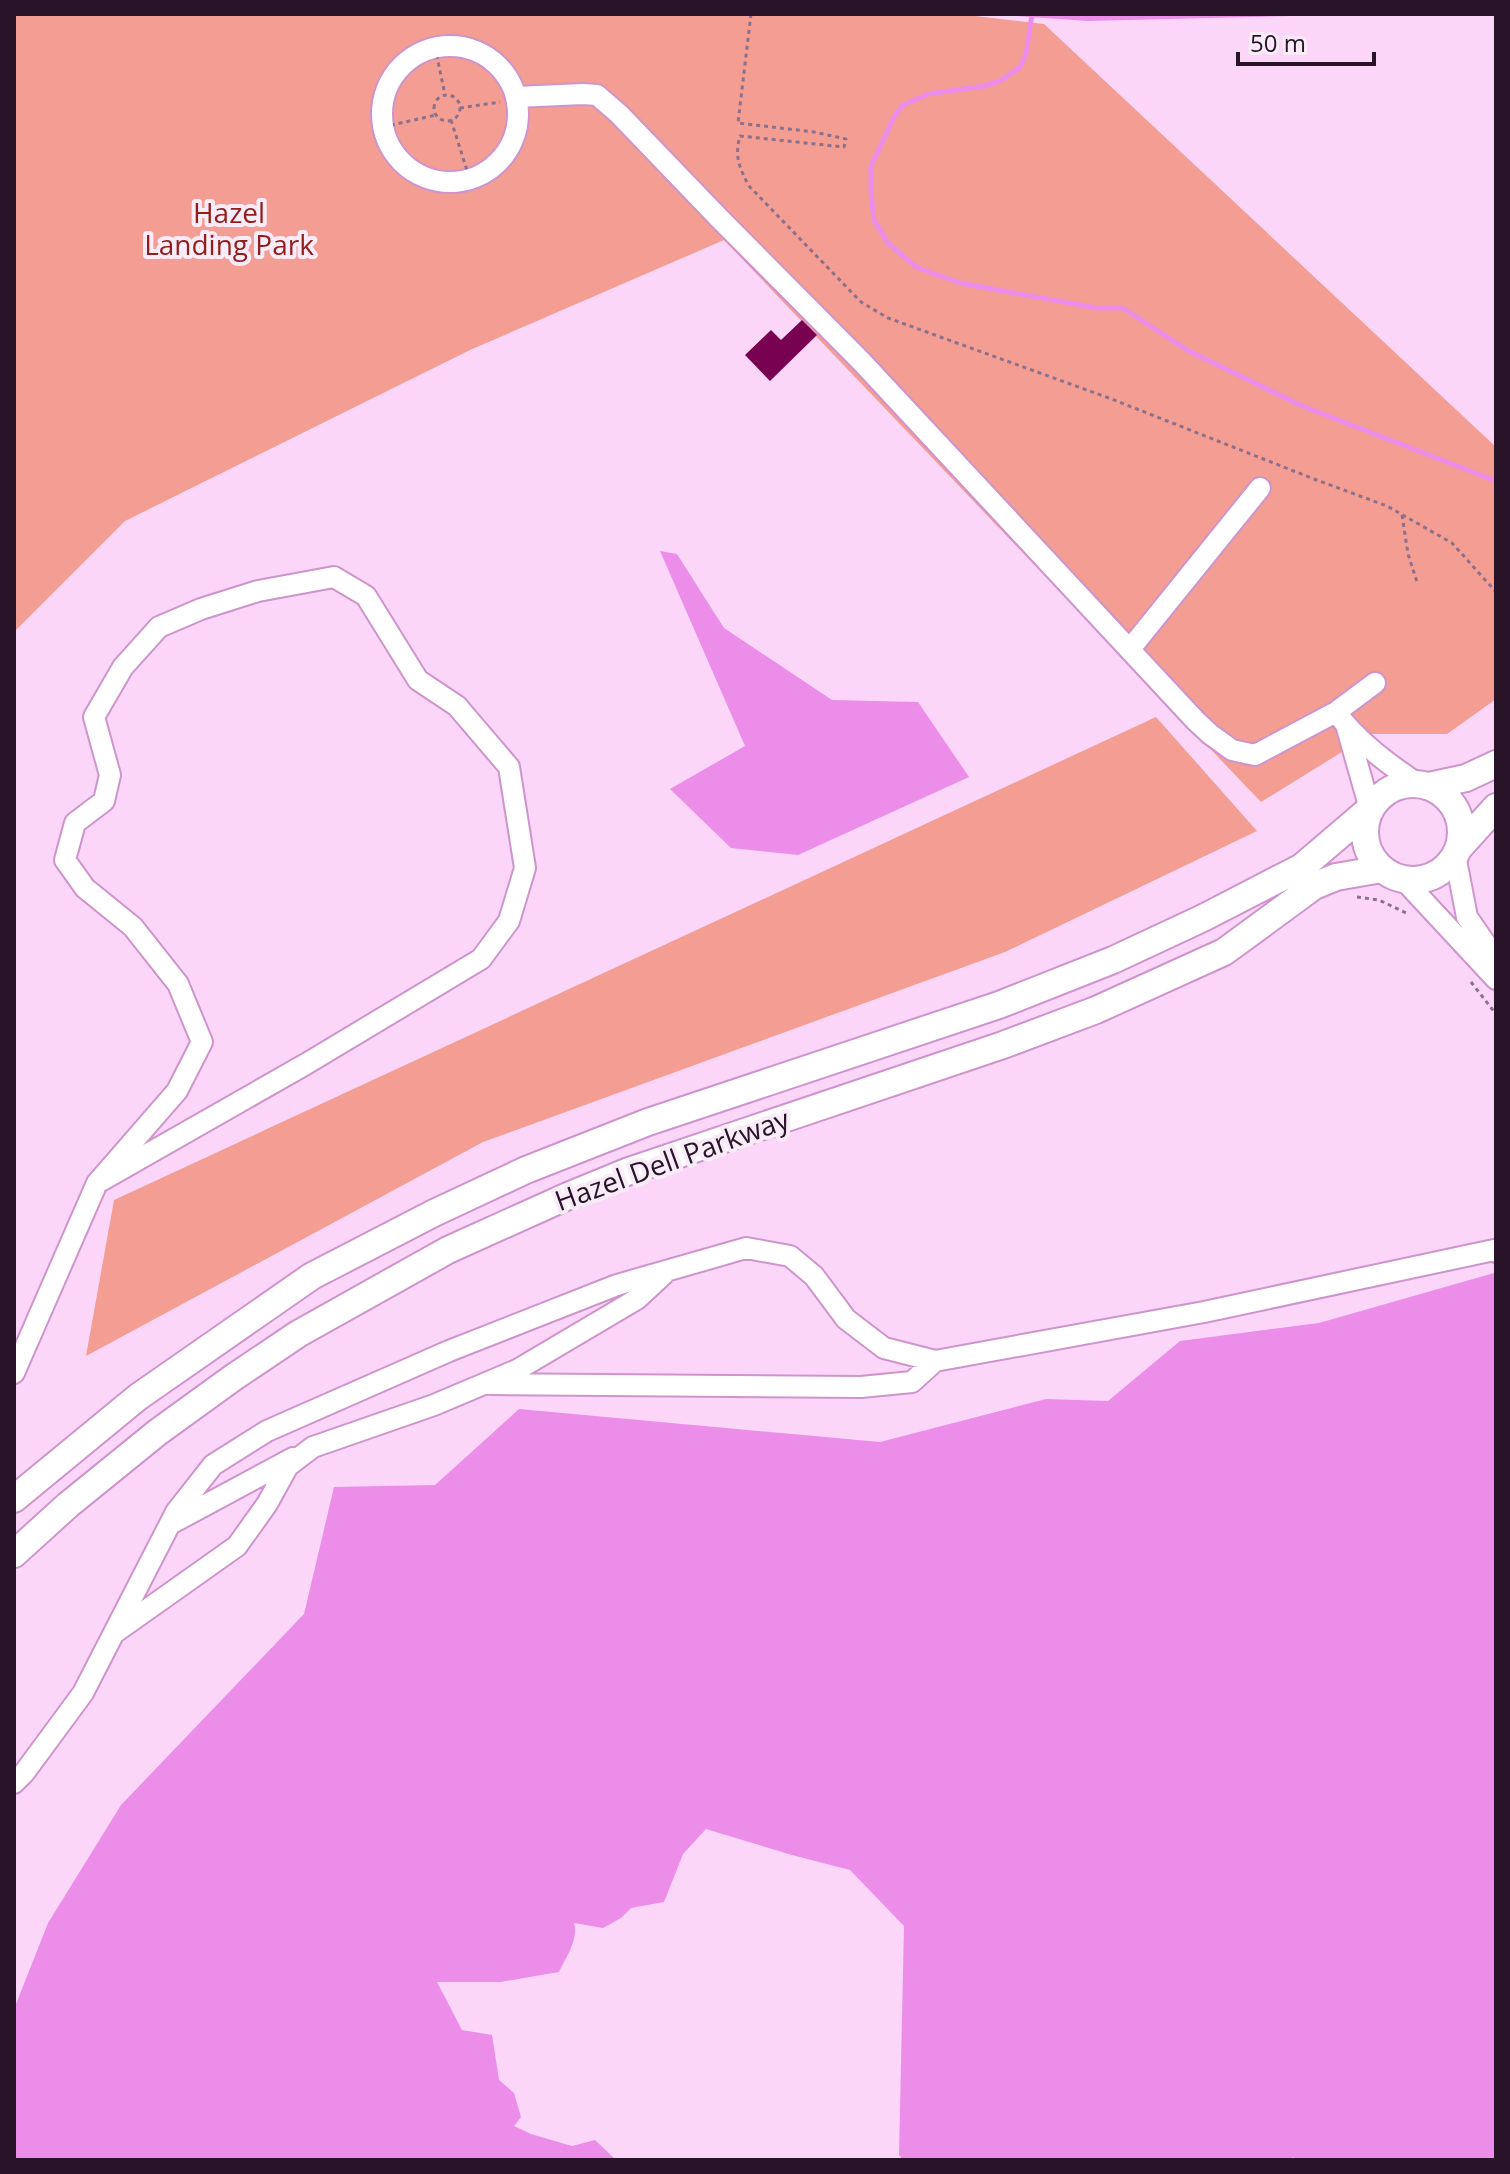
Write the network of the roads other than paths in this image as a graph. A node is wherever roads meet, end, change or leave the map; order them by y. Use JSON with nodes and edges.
{"nodes":[{"id":1,"x":516,"y":99,"type":"junction"},
{"id":2,"x":1260,"y":488,"type":"dead end"},
{"id":3,"x":1130,"y":649,"type":"junction"},
{"id":4,"x":1375,"y":683,"type":"dead end"},
{"id":5,"x":1341,"y":720,"type":"junction"},
{"id":6,"x":1496,"y":764,"type":"edge"},
{"id":7,"x":1424,"y":785,"type":"junction"},
{"id":8,"x":1496,"y":807,"type":"edge"},
{"id":9,"x":1370,"y":809,"type":"junction"},
{"id":10,"x":1457,"y":852,"type":"junction"},
{"id":11,"x":1393,"y":874,"type":"junction"},
{"id":12,"x":1496,"y":959,"type":"edge"},
{"id":13,"x":1496,"y":979,"type":"edge"},
{"id":14,"x":97,"y":1183,"type":"junction"},
{"id":15,"x":1496,"y":1252,"type":"edge"},
{"id":16,"x":667,"y":1271,"type":"junction"},
{"id":17,"x":935,"y":1361,"type":"junction"},
{"id":18,"x":14,"y":1373,"type":"edge"},
{"id":19,"x":482,"y":1384,"type":"junction"},
{"id":20,"x":313,"y":1447,"type":"junction"},
{"id":21,"x":14,"y":1499,"type":"edge"},
{"id":22,"x":170,"y":1524,"type":"junction"},
{"id":23,"x":14,"y":1554,"type":"edge"},
{"id":24,"x":113,"y":1633,"type":"junction"},
{"id":25,"x":14,"y":1783,"type":"edge"}],
"edges":[{"from":1,"to":1,"type":"street"},
{"from":1,"to":3,"type":"street"},
{"from":2,"to":3,"type":"street"},
{"from":3,"to":5,"type":"street"},
{"from":4,"to":5,"type":"street"},
{"from":5,"to":7,"type":"street"},
{"from":5,"to":9,"type":"street"},
{"from":6,"to":7,"type":"main road"},
{"from":7,"to":9,"type":"main road"},
{"from":7,"to":10,"type":"main road"},
{"from":8,"to":10,"type":"main road"},
{"from":9,"to":11,"type":"main road"},
{"from":9,"to":21,"type":"main road","name":"Hazel Dell Parkway"},
{"from":10,"to":11,"type":"main road"},
{"from":10,"to":12,"type":"street"},
{"from":11,"to":13,"type":"street"},
{"from":11,"to":23,"type":"main road","name":"Hazel Dell Parkway"},
{"from":14,"to":14,"type":"street"},
{"from":14,"to":18,"type":"street"},
{"from":15,"to":17,"type":"street"},
{"from":16,"to":17,"type":"street"},
{"from":16,"to":19,"type":"street"},
{"from":16,"to":22,"type":"street"},
{"from":17,"to":19,"type":"street"},
{"from":19,"to":20,"type":"street"},
{"from":20,"to":22,"type":"street"},
{"from":20,"to":24,"type":"street"},
{"from":22,"to":24,"type":"street"},
{"from":24,"to":25,"type":"street"}]}
